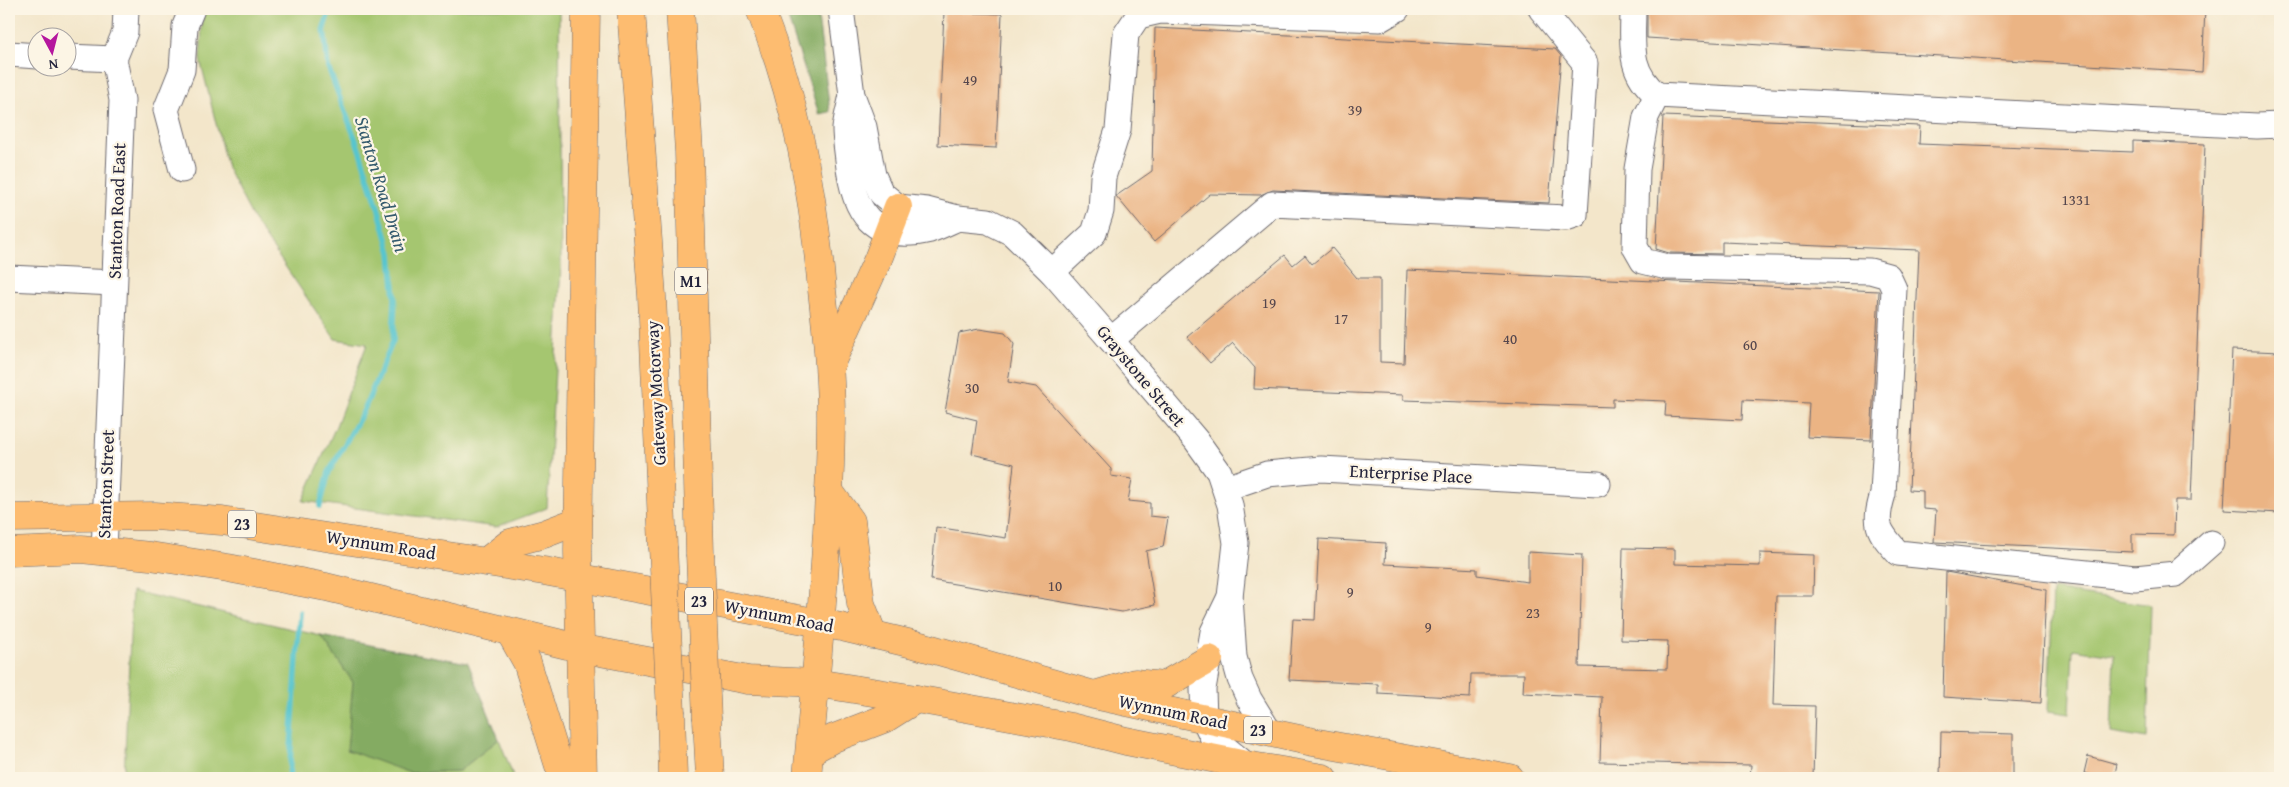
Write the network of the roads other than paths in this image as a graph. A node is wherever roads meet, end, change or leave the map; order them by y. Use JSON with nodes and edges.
{"nodes":[{"id":1,"x":126,"y":9,"type":"edge"},
{"id":2,"x":192,"y":9,"type":"edge"},
{"id":3,"x":586,"y":9,"type":"edge"},
{"id":4,"x":631,"y":9,"type":"edge"},
{"id":5,"x":680,"y":9,"type":"edge"},
{"id":6,"x":760,"y":9,"type":"edge"},
{"id":7,"x":841,"y":9,"type":"edge"},
{"id":8,"x":1397,"y":9,"type":"edge"},
{"id":9,"x":1541,"y":9,"type":"edge"},
{"id":10,"x":1633,"y":9,"type":"edge"},
{"id":11,"x":9,"y":54,"type":"edge"},
{"id":12,"x":28,"y":55,"type":"edge"},
{"id":13,"x":78,"y":57,"type":"edge"},
{"id":14,"x":114,"y":59,"type":"junction"},
{"id":15,"x":1657,"y":95,"type":"junction"},
{"id":16,"x":2280,"y":125,"type":"edge"},
{"id":17,"x":182,"y":170,"type":"dead end"},
{"id":18,"x":894,"y":219,"type":"junction"},
{"id":19,"x":1052,"y":272,"type":"junction"},
{"id":20,"x":9,"y":278,"type":"edge"},
{"id":21,"x":114,"y":283,"type":"junction"},
{"id":22,"x":1111,"y":340,"type":"junction"},
{"id":23,"x":830,"y":365,"type":"junction"},
{"id":24,"x":109,"y":416,"type":"joint"},
{"id":25,"x":1598,"y":484,"type":"dead end"},
{"id":26,"x":1226,"y":488,"type":"junction"},
{"id":27,"x":829,"y":491,"type":"junction"},
{"id":28,"x":105,"y":516,"type":"junction"},
{"id":29,"x":9,"y":518,"type":"edge"},
{"id":30,"x":578,"y":521,"type":"junction"},
{"id":31,"x":2211,"y":543,"type":"dead end"},
{"id":32,"x":9,"y":552,"type":"edge"},
{"id":33,"x":104,"y":552,"type":"junction"},
{"id":34,"x":487,"y":561,"type":"junction"},
{"id":35,"x":578,"y":578,"type":"junction"},
{"id":36,"x":1230,"y":597,"type":"junction"},
{"id":37,"x":820,"y":623,"type":"junction"},
{"id":38,"x":510,"y":632,"type":"junction"},
{"id":39,"x":873,"y":635,"type":"junction"},
{"id":40,"x":579,"y":648,"type":"junction"},
{"id":41,"x":1208,"y":659,"type":"junction"},
{"id":42,"x":816,"y":682,"type":"junction"},
{"id":43,"x":1094,"y":695,"type":"junction"},
{"id":44,"x":916,"y":699,"type":"junction"},
{"id":45,"x":1204,"y":718,"type":"junction"},
{"id":46,"x":1270,"y":733,"type":"junction"},
{"id":47,"x":810,"y":751,"type":"junction"},
{"id":48,"x":1246,"y":765,"type":"junction"},
{"id":49,"x":569,"y":778,"type":"edge"},
{"id":50,"x":583,"y":778,"type":"edge"},
{"id":51,"x":673,"y":778,"type":"edge"},
{"id":52,"x":710,"y":778,"type":"edge"},
{"id":53,"x":808,"y":778,"type":"edge"},
{"id":54,"x":1323,"y":778,"type":"edge"},
{"id":55,"x":1510,"y":778,"type":"edge"}],
"edges":[{"from":1,"to":14,"type":"street"},
{"from":2,"to":17,"type":"street"},
{"from":3,"to":30,"type":"main road"},
{"from":4,"to":51,"type":"main road","name":"Gateway Motorway","number":"M1","bridge":true},
{"from":5,"to":52,"type":"main road","name":"Gateway Motorway","number":"M1","bridge":true},
{"from":6,"to":23,"type":"main road"},
{"from":7,"to":18,"type":"street"},
{"from":8,"to":19,"type":"street"},
{"from":9,"to":22,"type":"street"},
{"from":10,"to":15,"type":"street"},
{"from":11,"to":12,"type":"street"},
{"from":13,"to":14,"type":"street"},
{"from":14,"to":21,"type":"street","name":"Stanton Road East"},
{"from":15,"to":16,"type":"street"},
{"from":15,"to":31,"type":"street"},
{"from":18,"to":19,"type":"street","name":"Graystone Street"},
{"from":18,"to":23,"type":"main road"},
{"from":19,"to":22,"type":"street","name":"Graystone Street"},
{"from":20,"to":21,"type":"street"},
{"from":21,"to":24,"type":"street","name":"Stanton Road East"},
{"from":22,"to":26,"type":"street","name":"Graystone Street"},
{"from":23,"to":27,"type":"main road"},
{"from":24,"to":28,"type":"street","name":"Stanton Street"},
{"from":25,"to":26,"type":"street","name":"Enterprise Place"},
{"from":26,"to":36,"type":"street","name":"Graystone Street"},
{"from":27,"to":37,"type":"main road"},
{"from":27,"to":39,"type":"main road"},
{"from":28,"to":29,"type":"main road","name":"Wynnum Road","number":"23"},
{"from":28,"to":33,"type":"street","name":"Stanton Street"},
{"from":28,"to":34,"type":"main road","name":"Wynnum Road","number":"23"},
{"from":30,"to":34,"type":"main road"},
{"from":30,"to":35,"type":"main road"},
{"from":32,"to":33,"type":"main road","name":"Wynnum Road","number":"23"},
{"from":33,"to":38,"type":"main road","name":"Wynnum Road","number":"23"},
{"from":34,"to":35,"type":"main road","name":"Wynnum Road","number":"23"},
{"from":35,"to":37,"type":"main road","name":"Wynnum Road","number":"23"},
{"from":35,"to":40,"type":"main road"},
{"from":36,"to":41,"type":"street","name":"Graystone Street"},
{"from":36,"to":46,"type":"street","name":"Graystone Street"},
{"from":37,"to":39,"type":"main road","name":"Wynnum Road","number":"23"},
{"from":37,"to":42,"type":"main road"},
{"from":38,"to":40,"type":"main road","name":"Wynnum Road","number":"23"},
{"from":38,"to":49,"type":"main road"},
{"from":39,"to":43,"type":"main road","name":"Wynnum Road","number":"23"},
{"from":40,"to":42,"type":"main road","name":"Wynnum Road","number":"23"},
{"from":40,"to":50,"type":"main road"},
{"from":41,"to":43,"type":"main road"},
{"from":41,"to":45,"type":"street","name":"Graystone Street"},
{"from":42,"to":44,"type":"main road","name":"Wynnum Road","number":"23"},
{"from":42,"to":47,"type":"main road"},
{"from":43,"to":45,"type":"main road","name":"Wynnum Road","number":"23"},
{"from":44,"to":47,"type":"main road"},
{"from":44,"to":48,"type":"main road","name":"Wynnum Road","number":"23"},
{"from":45,"to":46,"type":"main road","name":"Wynnum Road","number":"23"},
{"from":45,"to":48,"type":"street","name":"Graystone Street"},
{"from":46,"to":55,"type":"main road","name":"Wynnum Road","number":"23"},
{"from":47,"to":53,"type":"main road"},
{"from":48,"to":54,"type":"main road","name":"Wynnum Road","number":"23"}]}
